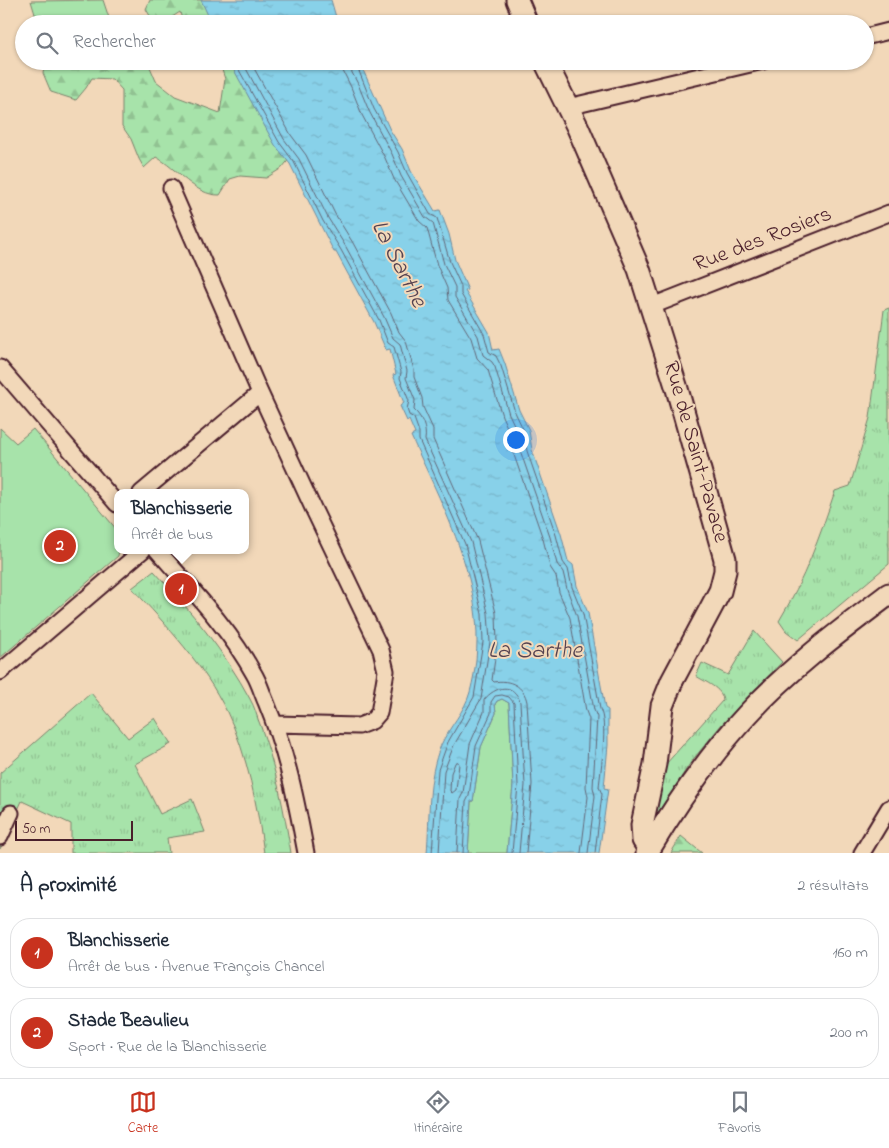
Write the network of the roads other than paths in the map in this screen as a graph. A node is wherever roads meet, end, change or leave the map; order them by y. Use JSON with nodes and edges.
{"nodes":[{"id":1,"x":517,"y":0,"type":"edge"},
{"id":2,"x":523,"y":15,"type":"edge"},
{"id":3,"x":889,"y":31,"type":"edge"},
{"id":4,"x":874,"y":35,"type":"edge"},
{"id":5,"x":550,"y":70,"type":"edge"},
{"id":6,"x":724,"y":70,"type":"edge"},
{"id":7,"x":568,"y":107,"type":"junction"},
{"id":8,"x":171,"y":188,"type":"dead end"},
{"id":9,"x":889,"y":213,"type":"edge"},
{"id":10,"x":652,"y":306,"type":"junction"},
{"id":11,"x":0,"y":368,"type":"edge"},
{"id":12,"x":260,"y":392,"type":"junction"},
{"id":13,"x":146,"y":489,"type":"edge"},
{"id":14,"x":114,"y":501,"type":"edge"},
{"id":15,"x":138,"y":554,"type":"edge"},
{"id":16,"x":160,"y":554,"type":"edge"},
{"id":17,"x":889,"y":594,"type":"edge"},
{"id":18,"x":0,"y":672,"type":"edge"},
{"id":19,"x":275,"y":724,"type":"junction"},
{"id":20,"x":889,"y":808,"type":"edge"},
{"id":21,"x":11,"y":813,"type":"dead end"},
{"id":22,"x":0,"y":837,"type":"edge"},
{"id":23,"x":648,"y":851,"type":"edge"},
{"id":24,"x":306,"y":853,"type":"edge"},
{"id":25,"x":862,"y":853,"type":"edge"}],
"edges":[{"from":1,"to":2,"type":"street"},
{"from":3,"to":4,"type":"street"},
{"from":5,"to":7,"type":"street","name":"Rue de Saint-Pavace"},
{"from":6,"to":7,"type":"street"},
{"from":7,"to":10,"type":"street","name":"Rue de Saint-Pavace"},
{"from":8,"to":12,"type":"street"},
{"from":9,"to":10,"type":"street","name":"Rue des Rosiers"},
{"from":10,"to":23,"type":"street","name":"Rue de Saint-Pavace"},
{"from":11,"to":14,"type":"street"},
{"from":12,"to":13,"type":"street"},
{"from":12,"to":19,"type":"street"},
{"from":15,"to":18,"type":"street"},
{"from":16,"to":19,"type":"street"},
{"from":17,"to":23,"type":"street"},
{"from":19,"to":24,"type":"street"},
{"from":20,"to":25,"type":"street"},
{"from":21,"to":22,"type":"street"}]}
